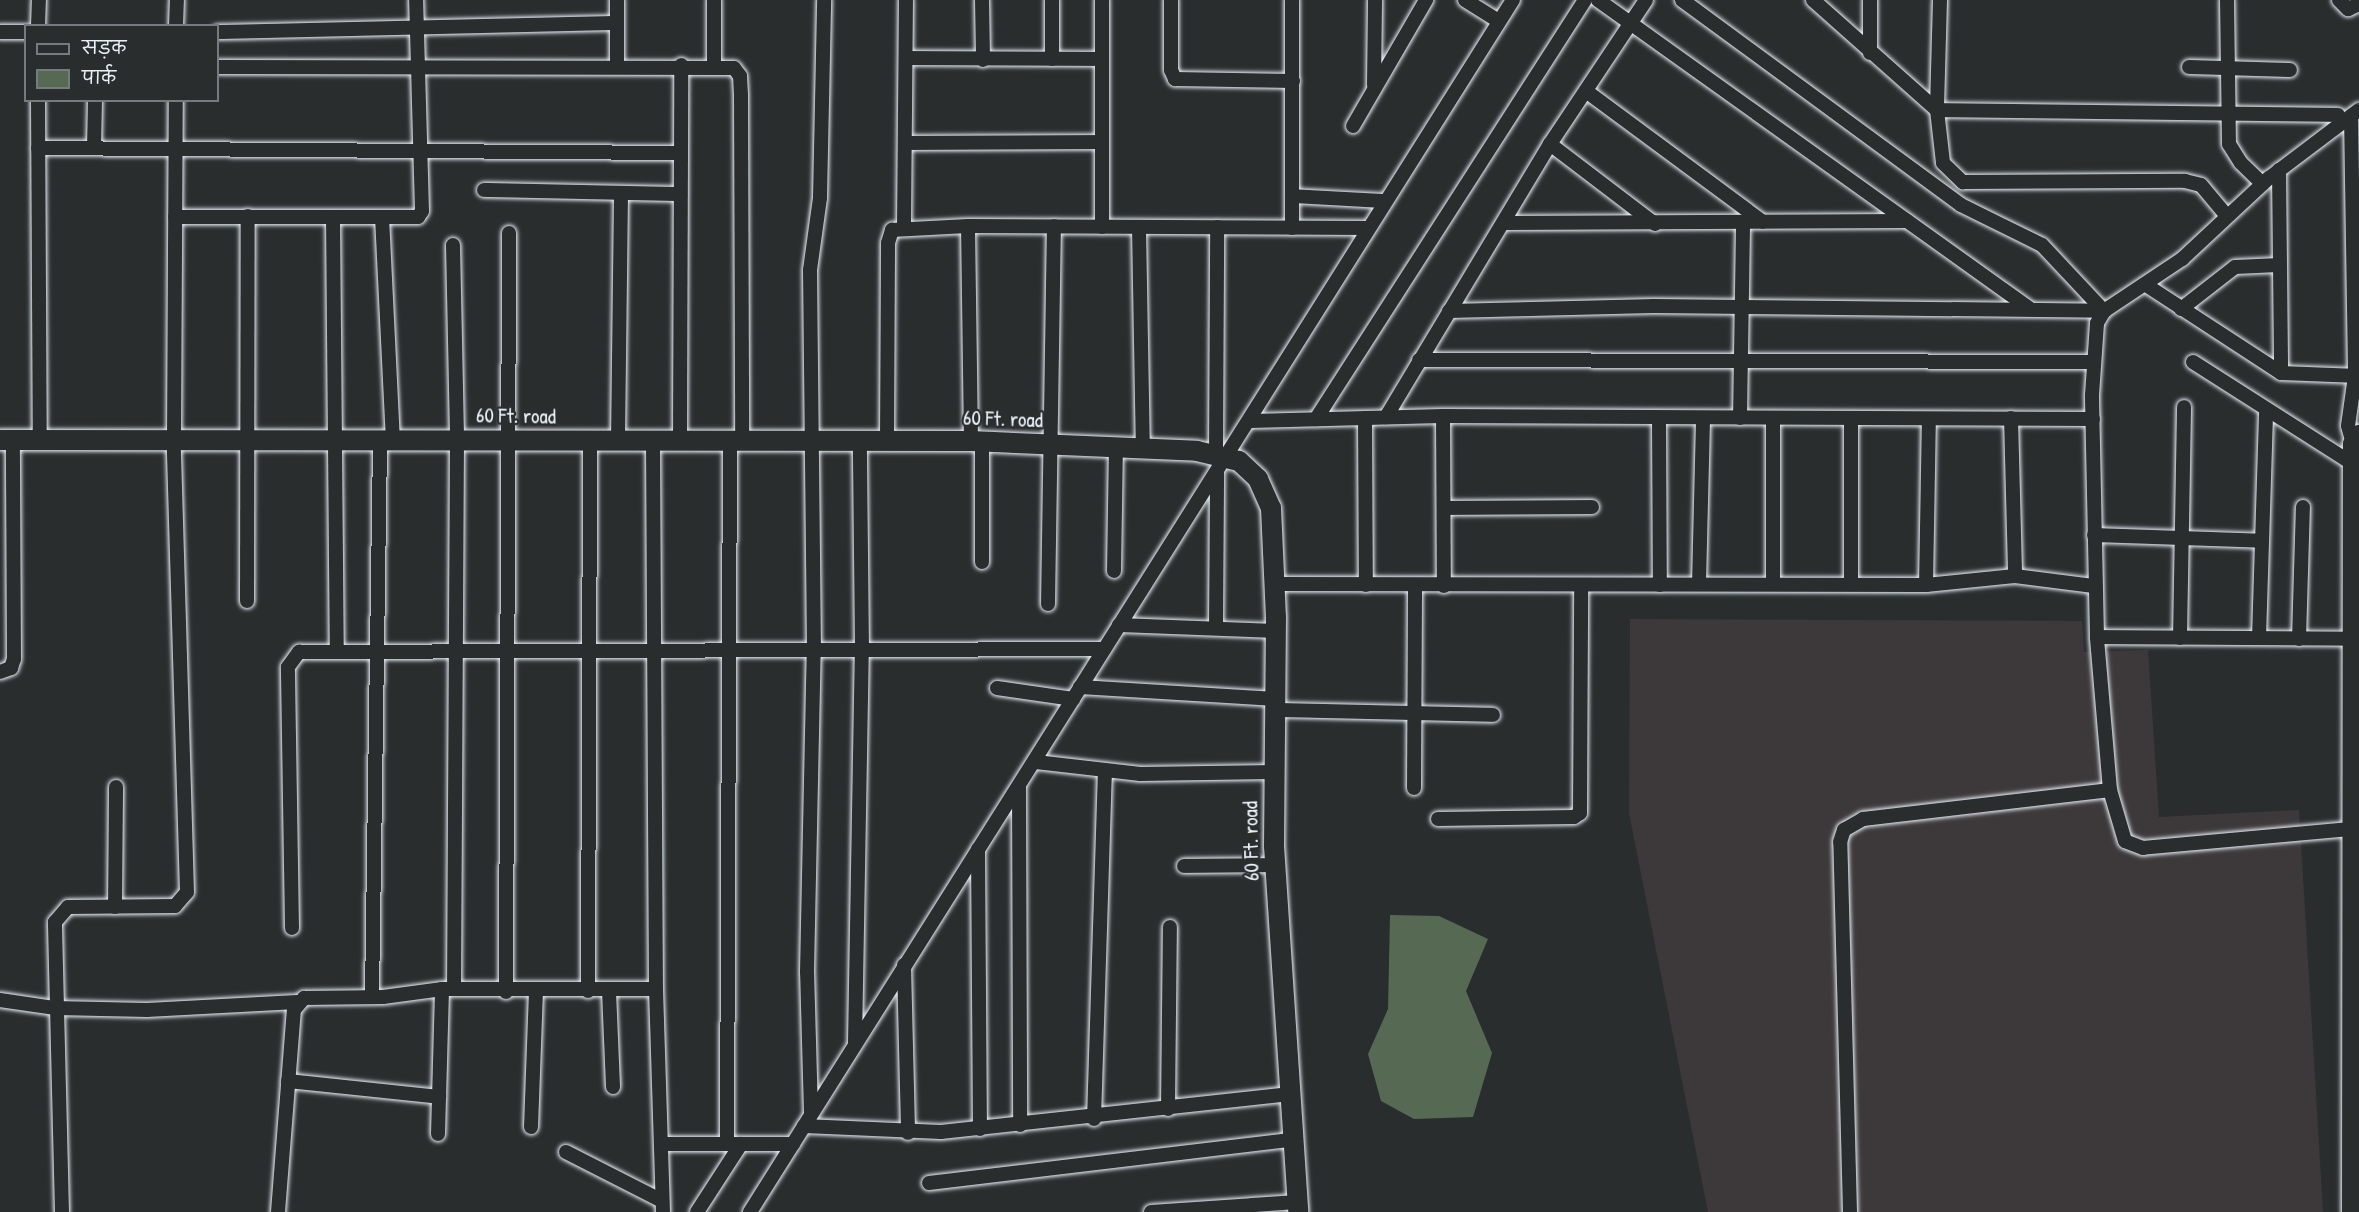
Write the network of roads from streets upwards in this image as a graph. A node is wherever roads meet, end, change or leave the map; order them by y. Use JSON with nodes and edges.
{"nodes":[{"id":1,"x":39,"y":0,"type":"edge"},
{"id":2,"x":177,"y":0,"type":"edge"},
{"id":3,"x":416,"y":0,"type":"edge"},
{"id":4,"x":617,"y":0,"type":"edge"},
{"id":5,"x":714,"y":0,"type":"edge"},
{"id":6,"x":825,"y":0,"type":"edge"},
{"id":7,"x":906,"y":0,"type":"edge"},
{"id":8,"x":982,"y":0,"type":"edge"},
{"id":9,"x":1052,"y":0,"type":"edge"},
{"id":10,"x":1102,"y":0,"type":"edge"},
{"id":11,"x":1171,"y":0,"type":"edge"},
{"id":12,"x":1292,"y":0,"type":"edge"},
{"id":13,"x":1375,"y":0,"type":"edge"},
{"id":14,"x":1426,"y":0,"type":"edge"},
{"id":15,"x":1465,"y":0,"type":"edge"},
{"id":16,"x":1513,"y":0,"type":"edge"},
{"id":17,"x":1585,"y":0,"type":"edge"},
{"id":18,"x":1598,"y":0,"type":"edge"},
{"id":19,"x":1646,"y":0,"type":"edge"},
{"id":20,"x":1682,"y":0,"type":"edge"},
{"id":21,"x":1813,"y":0,"type":"edge"},
{"id":22,"x":1832,"y":0,"type":"edge"},
{"id":23,"x":1870,"y":0,"type":"edge"},
{"id":24,"x":1940,"y":0,"type":"edge"},
{"id":25,"x":2227,"y":0,"type":"edge"},
{"id":26,"x":2339,"y":0,"type":"edge"},
{"id":27,"x":2359,"y":4,"type":"edge"},
{"id":28,"x":1832,"y":18,"type":"junction"},
{"id":29,"x":1499,"y":21,"type":"junction"},
{"id":30,"x":1630,"y":22,"type":"junction"},
{"id":31,"x":617,"y":23,"type":"junction"},
{"id":32,"x":38,"y":24,"type":"edge"},
{"id":33,"x":176,"y":24,"type":"edge"},
{"id":34,"x":416,"y":26,"type":"junction"},
{"id":35,"x":0,"y":32,"type":"edge"},
{"id":36,"x":24,"y":32,"type":"edge"},
{"id":37,"x":219,"y":32,"type":"edge"},
{"id":38,"x":1870,"y":53,"type":"junction"},
{"id":39,"x":907,"y":58,"type":"junction"},
{"id":40,"x":1052,"y":59,"type":"junction"},
{"id":41,"x":1102,"y":59,"type":"junction"},
{"id":42,"x":983,"y":60,"type":"junction"},
{"id":43,"x":681,"y":65,"type":"junction"},
{"id":44,"x":617,"y":66,"type":"junction"},
{"id":45,"x":714,"y":66,"type":"junction"},
{"id":46,"x":417,"y":67,"type":"junction"},
{"id":47,"x":2189,"y":67,"type":"dead end"},
{"id":48,"x":219,"y":68,"type":"edge"},
{"id":49,"x":2229,"y":68,"type":"junction"},
{"id":50,"x":2290,"y":70,"type":"dead end"},
{"id":51,"x":1293,"y":81,"type":"junction"},
{"id":52,"x":1374,"y":86,"type":"junction"},
{"id":53,"x":1586,"y":91,"type":"junction"},
{"id":54,"x":38,"y":102,"type":"edge"},
{"id":55,"x":95,"y":102,"type":"edge"},
{"id":56,"x":176,"y":102,"type":"edge"},
{"id":57,"x":1937,"y":110,"type":"junction"},
{"id":58,"x":2350,"y":114,"type":"edge"},
{"id":59,"x":2230,"y":115,"type":"junction"},
{"id":60,"x":1353,"y":126,"type":"dead end"},
{"id":61,"x":1101,"y":142,"type":"junction"},
{"id":62,"x":907,"y":143,"type":"junction"},
{"id":63,"x":1550,"y":144,"type":"junction"},
{"id":64,"x":176,"y":146,"type":"junction"},
{"id":65,"x":38,"y":148,"type":"junction"},
{"id":66,"x":94,"y":148,"type":"junction"},
{"id":67,"x":418,"y":150,"type":"junction"},
{"id":68,"x":680,"y":153,"type":"junction"},
{"id":69,"x":2279,"y":170,"type":"junction"},
{"id":70,"x":2263,"y":184,"type":"junction"},
{"id":71,"x":484,"y":190,"type":"dead end"},
{"id":72,"x":621,"y":194,"type":"junction"},
{"id":73,"x":680,"y":194,"type":"junction"},
{"id":74,"x":1292,"y":196,"type":"junction"},
{"id":75,"x":1385,"y":201,"type":"junction"},
{"id":76,"x":248,"y":216,"type":"junction"},
{"id":77,"x":2227,"y":216,"type":"junction"},
{"id":78,"x":175,"y":217,"type":"junction"},
{"id":79,"x":333,"y":217,"type":"junction"},
{"id":80,"x":382,"y":217,"type":"junction"},
{"id":81,"x":1907,"y":221,"type":"junction"},
{"id":82,"x":1763,"y":222,"type":"junction"},
{"id":83,"x":1505,"y":223,"type":"junction"},
{"id":84,"x":1743,"y":223,"type":"junction"},
{"id":85,"x":1655,"y":224,"type":"junction"},
{"id":86,"x":904,"y":226,"type":"junction"},
{"id":87,"x":968,"y":226,"type":"junction"},
{"id":88,"x":1054,"y":226,"type":"junction"},
{"id":89,"x":1102,"y":227,"type":"junction"},
{"id":90,"x":1139,"y":227,"type":"junction"},
{"id":91,"x":1217,"y":227,"type":"junction"},
{"id":92,"x":1292,"y":228,"type":"junction"},
{"id":93,"x":1368,"y":228,"type":"junction"},
{"id":94,"x":509,"y":233,"type":"dead end"},
{"id":95,"x":453,"y":245,"type":"dead end"},
{"id":96,"x":2279,"y":265,"type":"junction"},
{"id":97,"x":2146,"y":285,"type":"junction"},
{"id":98,"x":1742,"y":307,"type":"junction"},
{"id":99,"x":2029,"y":308,"type":"junction"},
{"id":100,"x":2181,"y":309,"type":"junction"},
{"id":101,"x":1449,"y":311,"type":"junction"},
{"id":102,"x":2103,"y":311,"type":"junction"},
{"id":103,"x":1419,"y":360,"type":"junction"},
{"id":104,"x":1741,"y":361,"type":"junction"},
{"id":105,"x":2094,"y":362,"type":"junction"},
{"id":106,"x":2193,"y":362,"type":"dead end"},
{"id":107,"x":2281,"y":373,"type":"junction"},
{"id":108,"x":2357,"y":376,"type":"edge"},
{"id":109,"x":2184,"y":407,"type":"dead end"},
{"id":110,"x":2266,"y":412,"type":"junction"},
{"id":111,"x":1443,"y":416,"type":"junction"},
{"id":112,"x":1386,"y":417,"type":"junction"},
{"id":113,"x":1365,"y":418,"type":"junction"},
{"id":114,"x":1703,"y":418,"type":"junction"},
{"id":115,"x":1740,"y":418,"type":"junction"},
{"id":116,"x":1773,"y":418,"type":"junction"},
{"id":117,"x":1851,"y":418,"type":"junction"},
{"id":118,"x":2011,"y":418,"type":"junction"},
{"id":119,"x":1316,"y":419,"type":"junction"},
{"id":120,"x":1659,"y":419,"type":"junction"},
{"id":121,"x":1929,"y":419,"type":"junction"},
{"id":122,"x":2093,"y":419,"type":"junction"},
{"id":123,"x":1251,"y":421,"type":"junction"},
{"id":124,"x":457,"y":439,"type":"junction"},
{"id":125,"x":7,"y":440,"type":"edge"},
{"id":126,"x":40,"y":440,"type":"junction"},
{"id":127,"x":247,"y":440,"type":"junction"},
{"id":128,"x":509,"y":440,"type":"junction"},
{"id":129,"x":174,"y":441,"type":"junction"},
{"id":130,"x":335,"y":441,"type":"junction"},
{"id":131,"x":590,"y":441,"type":"junction"},
{"id":132,"x":618,"y":441,"type":"junction"},
{"id":133,"x":653,"y":441,"type":"junction"},
{"id":134,"x":680,"y":441,"type":"junction"},
{"id":135,"x":736,"y":441,"type":"junction"},
{"id":136,"x":808,"y":441,"type":"junction"},
{"id":137,"x":860,"y":441,"type":"junction"},
{"id":138,"x":887,"y":441,"type":"junction"},
{"id":139,"x":386,"y":442,"type":"junction"},
{"id":140,"x":976,"y":442,"type":"junction"},
{"id":141,"x":1053,"y":445,"type":"junction"},
{"id":142,"x":1116,"y":447,"type":"junction"},
{"id":143,"x":1143,"y":448,"type":"junction"},
{"id":144,"x":2355,"y":448,"type":"edge"},
{"id":145,"x":1219,"y":461,"type":"junction"},
{"id":146,"x":1592,"y":507,"type":"dead end"},
{"id":147,"x":2303,"y":507,"type":"dead end"},
{"id":148,"x":1445,"y":508,"type":"junction"},
{"id":149,"x":2094,"y":535,"type":"junction"},
{"id":150,"x":2181,"y":538,"type":"junction"},
{"id":151,"x":2262,"y":541,"type":"junction"},
{"id":152,"x":982,"y":562,"type":"dead end"},
{"id":153,"x":1114,"y":571,"type":"dead end"},
{"id":154,"x":2015,"y":576,"type":"junction"},
{"id":155,"x":1275,"y":584,"type":"junction"},
{"id":156,"x":1699,"y":584,"type":"junction"},
{"id":157,"x":1773,"y":584,"type":"junction"},
{"id":158,"x":1851,"y":584,"type":"junction"},
{"id":159,"x":1366,"y":585,"type":"junction"},
{"id":160,"x":1581,"y":585,"type":"junction"},
{"id":161,"x":1659,"y":585,"type":"junction"},
{"id":162,"x":1926,"y":585,"type":"junction"},
{"id":163,"x":1415,"y":586,"type":"junction"},
{"id":164,"x":1444,"y":586,"type":"junction"},
{"id":165,"x":2093,"y":586,"type":"junction"},
{"id":166,"x":247,"y":601,"type":"dead end"},
{"id":167,"x":1048,"y":604,"type":"dead end"},
{"id":168,"x":1119,"y":625,"type":"junction"},
{"id":169,"x":1216,"y":628,"type":"junction"},
{"id":170,"x":1276,"y":631,"type":"junction"},
{"id":171,"x":2097,"y":637,"type":"junction"},
{"id":172,"x":2180,"y":638,"type":"junction"},
{"id":173,"x":2259,"y":638,"type":"junction"},
{"id":174,"x":2299,"y":639,"type":"junction"},
{"id":175,"x":2353,"y":639,"type":"junction"},
{"id":176,"x":862,"y":649,"type":"junction"},
{"id":177,"x":1104,"y":649,"type":"junction"},
{"id":178,"x":337,"y":651,"type":"junction"},
{"id":179,"x":814,"y":651,"type":"junction"},
{"id":180,"x":377,"y":652,"type":"junction"},
{"id":181,"x":456,"y":652,"type":"junction"},
{"id":182,"x":508,"y":652,"type":"junction"},
{"id":183,"x":589,"y":653,"type":"junction"},
{"id":184,"x":654,"y":653,"type":"junction"},
{"id":185,"x":732,"y":653,"type":"junction"},
{"id":186,"x":0,"y":672,"type":"edge"},
{"id":187,"x":997,"y":688,"type":"dead end"},
{"id":188,"x":1077,"y":693,"type":"junction"},
{"id":189,"x":1276,"y":705,"type":"junction"},
{"id":190,"x":1414,"y":714,"type":"junction"},
{"id":191,"x":1493,"y":715,"type":"dead end"},
{"id":192,"x":1036,"y":762,"type":"junction"},
{"id":193,"x":1104,"y":770,"type":"junction"},
{"id":194,"x":1274,"y":772,"type":"junction"},
{"id":195,"x":1018,"y":787,"type":"junction"},
{"id":196,"x":116,"y":788,"type":"dead end"},
{"id":197,"x":1414,"y":788,"type":"dead end"},
{"id":198,"x":2110,"y":790,"type":"junction"},
{"id":199,"x":1438,"y":819,"type":"dead end"},
{"id":200,"x":2350,"y":829,"type":"junction"},
{"id":201,"x":978,"y":848,"type":"junction"},
{"id":202,"x":1275,"y":865,"type":"junction"},
{"id":203,"x":1184,"y":866,"type":"dead end"},
{"id":204,"x":115,"y":907,"type":"junction"},
{"id":205,"x":1170,"y":927,"type":"dead end"},
{"id":206,"x":292,"y":928,"type":"dead end"},
{"id":207,"x":904,"y":965,"type":"junction"},
{"id":208,"x":448,"y":989,"type":"junction"},
{"id":209,"x":656,"y":989,"type":"junction"},
{"id":210,"x":536,"y":991,"type":"junction"},
{"id":211,"x":588,"y":991,"type":"junction"},
{"id":212,"x":609,"y":991,"type":"junction"},
{"id":213,"x":506,"y":992,"type":"junction"},
{"id":214,"x":372,"y":996,"type":"junction"},
{"id":215,"x":0,"y":1000,"type":"edge"},
{"id":216,"x":297,"y":1002,"type":"junction"},
{"id":217,"x":55,"y":1008,"type":"junction"},
{"id":218,"x":855,"y":1044,"type":"junction"},
{"id":219,"x":288,"y":1081,"type":"junction"},
{"id":220,"x":613,"y":1087,"type":"dead end"},
{"id":221,"x":1288,"y":1094,"type":"junction"},
{"id":222,"x":439,"y":1097,"type":"junction"},
{"id":223,"x":1168,"y":1109,"type":"junction"},
{"id":224,"x":812,"y":1113,"type":"junction"},
{"id":225,"x":1094,"y":1119,"type":"junction"},
{"id":226,"x":1020,"y":1125,"type":"junction"},
{"id":227,"x":804,"y":1126,"type":"junction"},
{"id":228,"x":531,"y":1127,"type":"dead end"},
{"id":229,"x":980,"y":1129,"type":"junction"},
{"id":230,"x":908,"y":1133,"type":"junction"},
{"id":231,"x":438,"y":1134,"type":"dead end"},
{"id":232,"x":1292,"y":1140,"type":"junction"},
{"id":233,"x":661,"y":1144,"type":"junction"},
{"id":234,"x":726,"y":1144,"type":"junction"},
{"id":235,"x":741,"y":1144,"type":"junction"},
{"id":236,"x":793,"y":1144,"type":"junction"},
{"id":237,"x":566,"y":1152,"type":"dead end"},
{"id":238,"x":928,"y":1182,"type":"dead end"},
{"id":239,"x":663,"y":1207,"type":"edge"},
{"id":240,"x":1298,"y":1207,"type":"edge"},
{"id":241,"x":62,"y":1212,"type":"edge"},
{"id":242,"x":278,"y":1212,"type":"edge"},
{"id":243,"x":697,"y":1212,"type":"edge"},
{"id":244,"x":750,"y":1212,"type":"edge"},
{"id":245,"x":1151,"y":1212,"type":"edge"},
{"id":246,"x":1850,"y":1212,"type":"edge"},
{"id":247,"x":2352,"y":1212,"type":"edge"}],
"edges":[{"from":1,"to":32,"type":"street"},
{"from":2,"to":33,"type":"street"},
{"from":3,"to":34,"type":"street"},
{"from":4,"to":31,"type":"street"},
{"from":5,"to":45,"type":"street"},
{"from":6,"to":136,"type":"street"},
{"from":7,"to":39,"type":"street"},
{"from":8,"to":42,"type":"street"},
{"from":9,"to":40,"type":"street"},
{"from":10,"to":41,"type":"street"},
{"from":11,"to":51,"type":"street"},
{"from":12,"to":51,"type":"street"},
{"from":13,"to":52,"type":"street"},
{"from":14,"to":52,"type":"street"},
{"from":15,"to":29,"type":"street"},
{"from":16,"to":29,"type":"street"},
{"from":17,"to":119,"type":"street"},
{"from":18,"to":30,"type":"street"},
{"from":19,"to":30,"type":"street"},
{"from":20,"to":102,"type":"street"},
{"from":21,"to":28,"type":"street"},
{"from":22,"to":28,"type":"street"},
{"from":23,"to":38,"type":"street"},
{"from":24,"to":57,"type":"street"},
{"from":25,"to":49,"type":"street"},
{"from":26,"to":27,"type":"street"},
{"from":28,"to":38,"type":"street"},
{"from":29,"to":75,"type":"street"},
{"from":30,"to":53,"type":"street"},
{"from":30,"to":81,"type":"street"},
{"from":31,"to":34,"type":"street"},
{"from":31,"to":44,"type":"street"},
{"from":34,"to":37,"type":"street"},
{"from":34,"to":46,"type":"street"},
{"from":35,"to":36,"type":"street"},
{"from":38,"to":57,"type":"street"},
{"from":39,"to":42,"type":"street"},
{"from":39,"to":62,"type":"street"},
{"from":40,"to":41,"type":"street"},
{"from":40,"to":42,"type":"street"},
{"from":41,"to":61,"type":"street"},
{"from":43,"to":44,"type":"street"},
{"from":43,"to":45,"type":"street"},
{"from":43,"to":68,"type":"street"},
{"from":44,"to":46,"type":"street"},
{"from":45,"to":135,"type":"street"},
{"from":46,"to":48,"type":"street"},
{"from":46,"to":67,"type":"street"},
{"from":47,"to":49,"type":"street"},
{"from":49,"to":50,"type":"street"},
{"from":49,"to":59,"type":"street"},
{"from":51,"to":74,"type":"street"},
{"from":52,"to":60,"type":"street"},
{"from":53,"to":63,"type":"street"},
{"from":53,"to":82,"type":"street"},
{"from":54,"to":65,"type":"street"},
{"from":55,"to":66,"type":"street"},
{"from":56,"to":64,"type":"street"},
{"from":57,"to":59,"type":"street"},
{"from":57,"to":77,"type":"street"},
{"from":58,"to":59,"type":"street"},
{"from":58,"to":69,"type":"street"},
{"from":58,"to":108,"type":"street"},
{"from":59,"to":70,"type":"street"},
{"from":61,"to":62,"type":"street"},
{"from":61,"to":89,"type":"street"},
{"from":62,"to":86,"type":"street"},
{"from":63,"to":83,"type":"street"},
{"from":63,"to":85,"type":"street"},
{"from":64,"to":66,"type":"street"},
{"from":64,"to":67,"type":"street"},
{"from":64,"to":78,"type":"street"},
{"from":65,"to":66,"type":"street"},
{"from":65,"to":126,"type":"street"},
{"from":67,"to":68,"type":"street"},
{"from":67,"to":80,"type":"street"},
{"from":68,"to":73,"type":"street"},
{"from":69,"to":70,"type":"street"},
{"from":69,"to":96,"type":"street"},
{"from":70,"to":77,"type":"street"},
{"from":71,"to":72,"type":"street"},
{"from":72,"to":73,"type":"street"},
{"from":72,"to":132,"type":"street"},
{"from":73,"to":134,"type":"street"},
{"from":74,"to":75,"type":"street"},
{"from":74,"to":92,"type":"street"},
{"from":75,"to":93,"type":"street"},
{"from":76,"to":78,"type":"street"},
{"from":76,"to":79,"type":"street"},
{"from":76,"to":127,"type":"street"},
{"from":77,"to":97,"type":"street"},
{"from":78,"to":129,"type":"street"},
{"from":79,"to":80,"type":"street"},
{"from":79,"to":130,"type":"street"},
{"from":80,"to":139,"type":"street"},
{"from":81,"to":82,"type":"street"},
{"from":81,"to":99,"type":"street"},
{"from":82,"to":84,"type":"street"},
{"from":83,"to":85,"type":"street"},
{"from":83,"to":101,"type":"street"},
{"from":84,"to":85,"type":"street"},
{"from":84,"to":98,"type":"street"},
{"from":86,"to":87,"type":"street"},
{"from":86,"to":138,"type":"street"},
{"from":87,"to":88,"type":"street"},
{"from":87,"to":140,"type":"street"},
{"from":88,"to":89,"type":"street"},
{"from":88,"to":141,"type":"street"},
{"from":89,"to":90,"type":"street"},
{"from":90,"to":91,"type":"street"},
{"from":90,"to":143,"type":"street"},
{"from":91,"to":92,"type":"street"},
{"from":91,"to":145,"type":"street"},
{"from":92,"to":93,"type":"street"},
{"from":93,"to":123,"type":"street"},
{"from":94,"to":128,"type":"street"},
{"from":95,"to":124,"type":"street"},
{"from":96,"to":100,"type":"street"},
{"from":96,"to":107,"type":"street"},
{"from":97,"to":100,"type":"street"},
{"from":97,"to":102,"type":"street"},
{"from":98,"to":99,"type":"street"},
{"from":98,"to":101,"type":"street"},
{"from":98,"to":104,"type":"street"},
{"from":99,"to":102,"type":"street"},
{"from":100,"to":107,"type":"street"},
{"from":101,"to":103,"type":"street"},
{"from":102,"to":105,"type":"street"},
{"from":103,"to":104,"type":"street"},
{"from":103,"to":112,"type":"street"},
{"from":104,"to":105,"type":"street"},
{"from":104,"to":115,"type":"street"},
{"from":105,"to":122,"type":"street"},
{"from":106,"to":110,"type":"street"},
{"from":107,"to":108,"type":"street"},
{"from":108,"to":144,"type":"street"},
{"from":109,"to":150,"type":"street"},
{"from":110,"to":144,"type":"street"},
{"from":110,"to":151,"type":"street"},
{"from":111,"to":112,"type":"street"},
{"from":111,"to":120,"type":"street"},
{"from":111,"to":148,"type":"street"},
{"from":112,"to":113,"type":"street"},
{"from":113,"to":119,"type":"street"},
{"from":113,"to":159,"type":"street"},
{"from":114,"to":115,"type":"street"},
{"from":114,"to":120,"type":"street"},
{"from":114,"to":156,"type":"street"},
{"from":115,"to":116,"type":"street"},
{"from":116,"to":117,"type":"street"},
{"from":116,"to":157,"type":"street"},
{"from":117,"to":121,"type":"street"},
{"from":117,"to":158,"type":"street"},
{"from":118,"to":121,"type":"street"},
{"from":118,"to":122,"type":"street"},
{"from":118,"to":154,"type":"street"},
{"from":119,"to":123,"type":"street"},
{"from":120,"to":161,"type":"street"},
{"from":121,"to":162,"type":"street"},
{"from":122,"to":149,"type":"street"},
{"from":123,"to":145,"type":"street"},
{"from":124,"to":128,"type":"street","name":"60 Ft. road"},
{"from":124,"to":139,"type":"street","name":"60 Ft. road"},
{"from":124,"to":181,"type":"street"},
{"from":125,"to":126,"type":"street","name":"60 Ft. road"},
{"from":125,"to":186,"type":"street"},
{"from":126,"to":129,"type":"street","name":"60 Ft. road"},
{"from":127,"to":129,"type":"street","name":"60 Ft. road"},
{"from":127,"to":130,"type":"street","name":"60 Ft. road"},
{"from":127,"to":166,"type":"street"},
{"from":128,"to":131,"type":"street","name":"60 Ft. road"},
{"from":128,"to":182,"type":"street"},
{"from":129,"to":204,"type":"street"},
{"from":130,"to":139,"type":"street","name":"60 Ft. road"},
{"from":130,"to":178,"type":"street"},
{"from":131,"to":132,"type":"street","name":"60 Ft. road"},
{"from":131,"to":183,"type":"street"},
{"from":132,"to":133,"type":"street","name":"60 Ft. road"},
{"from":133,"to":134,"type":"street","name":"60 Ft. road"},
{"from":133,"to":184,"type":"street"},
{"from":134,"to":135,"type":"street","name":"60 Ft. road"},
{"from":135,"to":136,"type":"street","name":"60 Ft. road"},
{"from":135,"to":185,"type":"street"},
{"from":136,"to":137,"type":"street","name":"60 Ft. road"},
{"from":136,"to":179,"type":"street"},
{"from":137,"to":138,"type":"street","name":"60 Ft. road"},
{"from":137,"to":176,"type":"street"},
{"from":138,"to":140,"type":"street","name":"60 Ft. road"},
{"from":139,"to":180,"type":"street"},
{"from":140,"to":141,"type":"street","name":"60 Ft. road"},
{"from":140,"to":152,"type":"street"},
{"from":141,"to":142,"type":"street","name":"60 Ft. road"},
{"from":141,"to":167,"type":"street"},
{"from":142,"to":143,"type":"street","name":"60 Ft. road"},
{"from":142,"to":153,"type":"street"},
{"from":143,"to":145,"type":"street","name":"60 Ft. road"},
{"from":144,"to":175,"type":"street"},
{"from":145,"to":155,"type":"street","name":"60 Ft. road"},
{"from":145,"to":168,"type":"street"},
{"from":145,"to":169,"type":"street"},
{"from":146,"to":148,"type":"street"},
{"from":147,"to":174,"type":"street"},
{"from":148,"to":164,"type":"street"},
{"from":149,"to":150,"type":"street"},
{"from":149,"to":165,"type":"street"},
{"from":150,"to":151,"type":"street"},
{"from":150,"to":172,"type":"street"},
{"from":151,"to":173,"type":"street"},
{"from":154,"to":162,"type":"street"},
{"from":154,"to":165,"type":"street"},
{"from":155,"to":159,"type":"street"},
{"from":155,"to":170,"type":"street","name":"60 Ft. road"},
{"from":156,"to":157,"type":"street"},
{"from":156,"to":161,"type":"street"},
{"from":157,"to":158,"type":"street"},
{"from":158,"to":162,"type":"street"},
{"from":159,"to":163,"type":"street"},
{"from":160,"to":161,"type":"street"},
{"from":160,"to":164,"type":"street"},
{"from":160,"to":199,"type":"street"},
{"from":163,"to":164,"type":"street"},
{"from":163,"to":190,"type":"street"},
{"from":165,"to":171,"type":"street"},
{"from":168,"to":169,"type":"street"},
{"from":168,"to":177,"type":"street"},
{"from":169,"to":170,"type":"street"},
{"from":170,"to":189,"type":"street","name":"60 Ft. road"},
{"from":171,"to":172,"type":"street"},
{"from":171,"to":198,"type":"street"},
{"from":172,"to":173,"type":"street"},
{"from":173,"to":174,"type":"street"},
{"from":174,"to":175,"type":"street"},
{"from":175,"to":200,"type":"street"},
{"from":176,"to":177,"type":"street"},
{"from":176,"to":179,"type":"street"},
{"from":176,"to":218,"type":"street"},
{"from":177,"to":188,"type":"street"},
{"from":178,"to":180,"type":"street"},
{"from":178,"to":206,"type":"street"},
{"from":179,"to":185,"type":"street"},
{"from":179,"to":224,"type":"street"},
{"from":180,"to":181,"type":"street"},
{"from":180,"to":214,"type":"street"},
{"from":181,"to":182,"type":"street"},
{"from":181,"to":208,"type":"street"},
{"from":182,"to":183,"type":"street"},
{"from":182,"to":213,"type":"street"},
{"from":183,"to":184,"type":"street"},
{"from":183,"to":211,"type":"street"},
{"from":184,"to":185,"type":"street"},
{"from":184,"to":209,"type":"street"},
{"from":185,"to":234,"type":"street"},
{"from":187,"to":188,"type":"street"},
{"from":188,"to":189,"type":"street"},
{"from":188,"to":192,"type":"street"},
{"from":189,"to":190,"type":"street"},
{"from":189,"to":194,"type":"street","name":"60 Ft. road"},
{"from":190,"to":191,"type":"street"},
{"from":190,"to":197,"type":"street"},
{"from":192,"to":193,"type":"street"},
{"from":192,"to":195,"type":"street"},
{"from":193,"to":194,"type":"street"},
{"from":193,"to":225,"type":"street"},
{"from":194,"to":202,"type":"street","name":"60 Ft. road"},
{"from":195,"to":201,"type":"street"},
{"from":195,"to":226,"type":"street"},
{"from":196,"to":204,"type":"street"},
{"from":198,"to":200,"type":"street"},
{"from":198,"to":246,"type":"street"},
{"from":200,"to":247,"type":"street"},
{"from":201,"to":207,"type":"street"},
{"from":201,"to":229,"type":"street"},
{"from":202,"to":203,"type":"street"},
{"from":202,"to":221,"type":"street","name":"60 Ft. road"},
{"from":204,"to":217,"type":"street"},
{"from":205,"to":223,"type":"street"},
{"from":207,"to":218,"type":"street"},
{"from":207,"to":230,"type":"street"},
{"from":208,"to":213,"type":"street"},
{"from":208,"to":214,"type":"street"},
{"from":208,"to":222,"type":"street"},
{"from":209,"to":212,"type":"street"},
{"from":209,"to":233,"type":"street"},
{"from":210,"to":211,"type":"street"},
{"from":210,"to":213,"type":"street"},
{"from":210,"to":228,"type":"street"},
{"from":211,"to":212,"type":"street"},
{"from":212,"to":220,"type":"street"},
{"from":214,"to":216,"type":"street"},
{"from":215,"to":217,"type":"street"},
{"from":216,"to":217,"type":"street"},
{"from":216,"to":219,"type":"street"},
{"from":217,"to":241,"type":"street"},
{"from":218,"to":224,"type":"street"},
{"from":219,"to":222,"type":"street"},
{"from":219,"to":242,"type":"street"},
{"from":221,"to":223,"type":"street"},
{"from":221,"to":232,"type":"street","name":"60 Ft. road"},
{"from":222,"to":231,"type":"street"},
{"from":223,"to":225,"type":"street"},
{"from":224,"to":227,"type":"street"},
{"from":225,"to":226,"type":"street"},
{"from":226,"to":229,"type":"street"},
{"from":227,"to":230,"type":"street"},
{"from":227,"to":236,"type":"street"},
{"from":229,"to":230,"type":"street"},
{"from":232,"to":238,"type":"street"},
{"from":232,"to":240,"type":"street","name":"60 Ft. road"},
{"from":233,"to":234,"type":"street"},
{"from":233,"to":239,"type":"street"},
{"from":234,"to":235,"type":"street"},
{"from":235,"to":236,"type":"street"},
{"from":235,"to":243,"type":"street"},
{"from":236,"to":244,"type":"street"},
{"from":237,"to":239,"type":"street"},
{"from":240,"to":245,"type":"street"}]}
